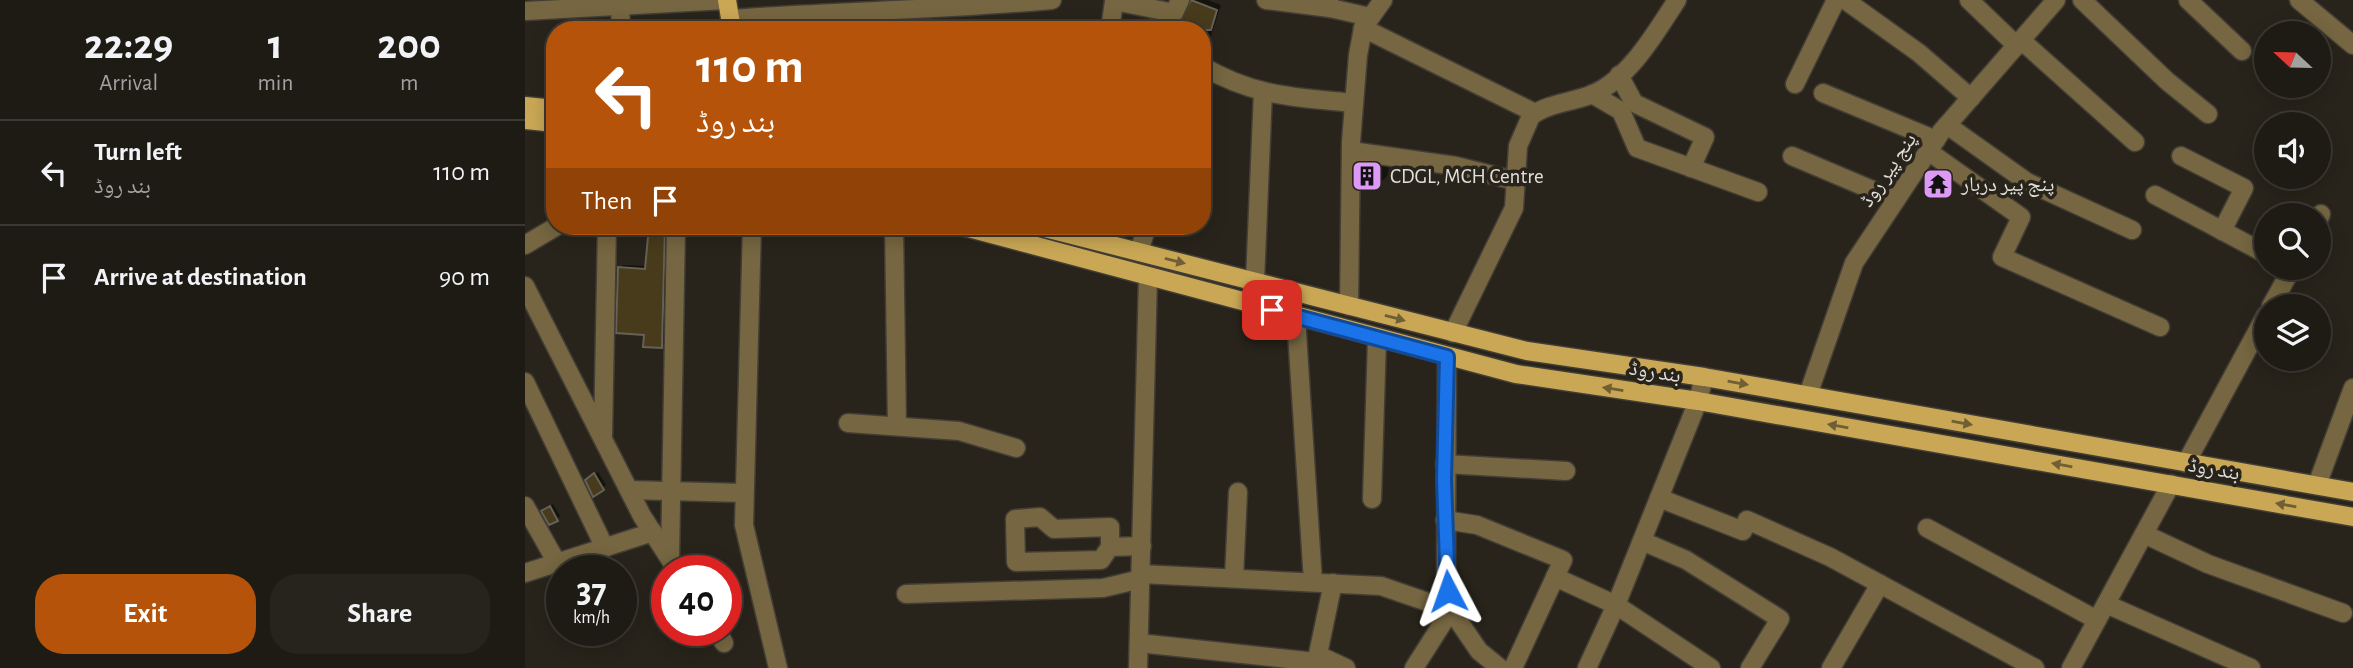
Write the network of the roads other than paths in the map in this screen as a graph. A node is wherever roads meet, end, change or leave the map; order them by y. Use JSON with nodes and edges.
{"nodes":[{"id":1,"x":727,"y":0,"type":"edge"},
{"id":2,"x":1052,"y":0,"type":"edge"},
{"id":3,"x":1106,"y":0,"type":"edge"},
{"id":4,"x":1266,"y":0,"type":"edge"},
{"id":5,"x":1383,"y":0,"type":"edge"},
{"id":6,"x":1677,"y":0,"type":"edge"},
{"id":7,"x":1969,"y":0,"type":"edge"},
{"id":8,"x":2056,"y":0,"type":"edge"},
{"id":9,"x":2082,"y":0,"type":"edge"},
{"id":10,"x":2189,"y":0,"type":"edge"},
{"id":11,"x":2299,"y":0,"type":"edge"},
{"id":12,"x":1845,"y":1,"type":"edge"},
{"id":13,"x":1329,"y":4,"type":"edge"},
{"id":14,"x":621,"y":6,"type":"junction"},
{"id":15,"x":525,"y":11,"type":"edge"},
{"id":16,"x":1174,"y":14,"type":"edge"},
{"id":17,"x":621,"y":21,"type":"edge"},
{"id":18,"x":730,"y":21,"type":"edge"},
{"id":19,"x":756,"y":21,"type":"edge"},
{"id":20,"x":1109,"y":21,"type":"edge"},
{"id":21,"x":1366,"y":23,"type":"junction"},
{"id":22,"x":2019,"y":43,"type":"junction"},
{"id":23,"x":2353,"y":45,"type":"edge"},
{"id":24,"x":2242,"y":51,"type":"dead end"},
{"id":25,"x":1211,"y":71,"type":"edge"},
{"id":26,"x":1619,"y":75,"type":"junction"},
{"id":27,"x":1795,"y":84,"type":"dead end"},
{"id":28,"x":1263,"y":92,"type":"junction"},
{"id":29,"x":1823,"y":93,"type":"dead end"},
{"id":30,"x":1592,"y":94,"type":"junction"},
{"id":31,"x":1971,"y":98,"type":"junction"},
{"id":32,"x":1354,"y":103,"type":"junction"},
{"id":33,"x":525,"y":106,"type":"edge"},
{"id":34,"x":546,"y":108,"type":"edge"},
{"id":35,"x":1535,"y":113,"type":"junction"},
{"id":36,"x":2208,"y":114,"type":"dead end"},
{"id":37,"x":525,"y":120,"type":"edge"},
{"id":38,"x":546,"y":122,"type":"edge"},
{"id":39,"x":1947,"y":125,"type":"junction"},
{"id":40,"x":2135,"y":142,"type":"dead end"},
{"id":41,"x":1932,"y":146,"type":"junction"},
{"id":42,"x":1351,"y":151,"type":"junction"},
{"id":43,"x":1792,"y":156,"type":"dead end"},
{"id":44,"x":2181,"y":156,"type":"dead end"},
{"id":45,"x":1691,"y":168,"type":"junction"},
{"id":46,"x":1516,"y":181,"type":"junction"},
{"id":47,"x":1758,"y":192,"type":"dead end"},
{"id":48,"x":2155,"y":195,"type":"dead end"},
{"id":49,"x":1896,"y":200,"type":"junction"},
{"id":50,"x":2132,"y":230,"type":"dead end"},
{"id":51,"x":2222,"y":231,"type":"junction"},
{"id":52,"x":546,"y":233,"type":"edge"},
{"id":53,"x":607,"y":235,"type":"edge"},
{"id":54,"x":676,"y":235,"type":"edge"},
{"id":55,"x":752,"y":235,"type":"edge"},
{"id":56,"x":894,"y":235,"type":"edge"},
{"id":57,"x":994,"y":235,"type":"edge"},
{"id":58,"x":1072,"y":235,"type":"edge"},
{"id":59,"x":1144,"y":235,"type":"edge"},
{"id":60,"x":525,"y":245,"type":"edge"},
{"id":61,"x":2254,"y":248,"type":"edge"},
{"id":62,"x":1139,"y":252,"type":"junction"},
{"id":63,"x":1148,"y":277,"type":"junction"},
{"id":64,"x":1255,"y":281,"type":"junction"},
{"id":65,"x":525,"y":286,"type":"edge"},
{"id":66,"x":1349,"y":306,"type":"junction"},
{"id":67,"x":1296,"y":317,"type":"junction"},
{"id":68,"x":2160,"y":327,"type":"dead end"},
{"id":69,"x":1453,"y":333,"type":"junction"},
{"id":70,"x":2254,"y":337,"type":"edge"},
{"id":71,"x":1377,"y":339,"type":"junction"},
{"id":72,"x":1447,"y":357,"type":"junction"},
{"id":73,"x":1704,"y":377,"type":"junction"},
{"id":74,"x":525,"y":382,"type":"edge"},
{"id":75,"x":2353,"y":388,"type":"edge"},
{"id":76,"x":1808,"y":395,"type":"junction"},
{"id":77,"x":1698,"y":401,"type":"junction"},
{"id":78,"x":848,"y":423,"type":"dead end"},
{"id":79,"x":897,"y":425,"type":"junction"},
{"id":80,"x":603,"y":439,"type":"junction"},
{"id":81,"x":1016,"y":448,"type":"dead end"},
{"id":82,"x":2186,"y":463,"type":"junction"},
{"id":83,"x":1445,"y":464,"type":"junction"},
{"id":84,"x":1566,"y":471,"type":"dead end"},
{"id":85,"x":2171,"y":484,"type":"junction"},
{"id":86,"x":2316,"y":485,"type":"junction"},
{"id":87,"x":629,"y":490,"type":"junction"},
{"id":88,"x":671,"y":491,"type":"junction"},
{"id":89,"x":1238,"y":492,"type":"dead end"},
{"id":90,"x":2353,"y":492,"type":"edge"},
{"id":91,"x":744,"y":493,"type":"junction"},
{"id":92,"x":1659,"y":498,"type":"junction"},
{"id":93,"x":1372,"y":499,"type":"dead end"},
{"id":94,"x":525,"y":506,"type":"edge"},
{"id":95,"x":2353,"y":517,"type":"edge"},
{"id":96,"x":1445,"y":520,"type":"junction"},
{"id":97,"x":1927,"y":528,"type":"dead end"},
{"id":98,"x":653,"y":532,"type":"junction"},
{"id":99,"x":2144,"y":534,"type":"junction"},
{"id":100,"x":1642,"y":541,"type":"junction"},
{"id":101,"x":1142,"y":546,"type":"junction"},
{"id":102,"x":1110,"y":547,"type":"junction"},
{"id":103,"x":604,"y":548,"type":"junction"},
{"id":104,"x":553,"y":555,"type":"edge"},
{"id":105,"x":582,"y":555,"type":"edge"},
{"id":106,"x":668,"y":555,"type":"edge"},
{"id":107,"x":674,"y":555,"type":"edge"},
{"id":108,"x":546,"y":566,"type":"edge"},
{"id":109,"x":525,"y":573,"type":"edge"},
{"id":110,"x":1141,"y":577,"type":"junction"},
{"id":111,"x":1555,"y":577,"type":"junction"},
{"id":112,"x":1234,"y":578,"type":"junction"},
{"id":113,"x":1313,"y":582,"type":"junction"},
{"id":114,"x":1333,"y":583,"type":"junction"},
{"id":115,"x":1880,"y":584,"type":"junction"},
{"id":116,"x":905,"y":594,"type":"dead end"},
{"id":117,"x":2106,"y":604,"type":"junction"},
{"id":118,"x":1616,"y":605,"type":"junction"},
{"id":119,"x":1451,"y":610,"type":"junction"},
{"id":120,"x":2343,"y":613,"type":"dead end"},
{"id":121,"x":2097,"y":620,"type":"junction"},
{"id":122,"x":1139,"y":643,"type":"junction"},
{"id":123,"x":1477,"y":659,"type":"edge"},
{"id":124,"x":1316,"y":662,"type":"edge"},
{"id":125,"x":778,"y":668,"type":"edge"},
{"id":126,"x":1138,"y":668,"type":"edge"},
{"id":127,"x":1346,"y":668,"type":"edge"},
{"id":128,"x":1414,"y":668,"type":"edge"},
{"id":129,"x":1500,"y":668,"type":"edge"},
{"id":130,"x":1513,"y":668,"type":"edge"},
{"id":131,"x":1587,"y":668,"type":"edge"},
{"id":132,"x":1711,"y":668,"type":"edge"},
{"id":133,"x":1750,"y":668,"type":"edge"},
{"id":134,"x":1832,"y":668,"type":"edge"},
{"id":135,"x":2035,"y":668,"type":"edge"},
{"id":136,"x":2071,"y":668,"type":"edge"},
{"id":137,"x":2251,"y":668,"type":"edge"}],
"edges":[{"from":1,"to":14,"type":"street"},
{"from":1,"to":18,"type":"main road"},
{"from":2,"to":19,"type":"street"},
{"from":3,"to":16,"type":"street"},
{"from":3,"to":20,"type":"street"},
{"from":4,"to":13,"type":"street"},
{"from":5,"to":21,"type":"street"},
{"from":6,"to":26,"type":"street"},
{"from":7,"to":22,"type":"street"},
{"from":8,"to":22,"type":"street","name":"پنج پیر روڈ"},
{"from":9,"to":36,"type":"street"},
{"from":10,"to":24,"type":"street"},
{"from":11,"to":23,"type":"street"},
{"from":12,"to":27,"type":"street"},
{"from":12,"to":31,"type":"street"},
{"from":13,"to":21,"type":"street"},
{"from":14,"to":15,"type":"street"},
{"from":14,"to":17,"type":"street"},
{"from":21,"to":32,"type":"street"},
{"from":21,"to":35,"type":"street"},
{"from":22,"to":31,"type":"street","name":"پنج پیر روڈ"},
{"from":22,"to":40,"type":"street"},
{"from":25,"to":28,"type":"street"},
{"from":26,"to":30,"type":"street"},
{"from":26,"to":45,"type":"street"},
{"from":28,"to":32,"type":"street"},
{"from":28,"to":64,"type":"street"},
{"from":29,"to":41,"type":"street"},
{"from":30,"to":35,"type":"street"},
{"from":30,"to":45,"type":"street"},
{"from":31,"to":39,"type":"street","name":"پنج پیر روڈ"},
{"from":32,"to":42,"type":"street"},
{"from":33,"to":34,"type":"main road"},
{"from":35,"to":46,"type":"street"},
{"from":37,"to":38,"type":"main road"},
{"from":39,"to":41,"type":"street","name":"پنج پیر روڈ"},
{"from":39,"to":50,"type":"street"},
{"from":41,"to":49,"type":"street","name":"پنج پیر روڈ"},
{"from":41,"to":68,"type":"street"},
{"from":42,"to":46,"type":"street"},
{"from":42,"to":66,"type":"street"},
{"from":43,"to":49,"type":"street"},
{"from":44,"to":51,"type":"street"},
{"from":45,"to":47,"type":"street"},
{"from":46,"to":69,"type":"street"},
{"from":48,"to":51,"type":"street"},
{"from":49,"to":76,"type":"street","name":"پنج پیر روڈ"},
{"from":51,"to":61,"type":"street"},
{"from":52,"to":60,"type":"street"},
{"from":53,"to":80,"type":"street"},
{"from":54,"to":88,"type":"street"},
{"from":55,"to":91,"type":"street"},
{"from":56,"to":79,"type":"street"},
{"from":57,"to":63,"type":"main road","name":"بند روڈ"},
{"from":58,"to":62,"type":"main road","name":"بند روڈ"},
{"from":59,"to":62,"type":"street"},
{"from":62,"to":64,"type":"main road","name":"بند روڈ","one_way":true},
{"from":63,"to":67,"type":"main road","name":"بند روڈ"},
{"from":63,"to":101,"type":"street"},
{"from":64,"to":66,"type":"main road","name":"بند روڈ"},
{"from":65,"to":80,"type":"street"},
{"from":66,"to":69,"type":"main road","name":"بند روڈ","one_way":true},
{"from":67,"to":71,"type":"main road","name":"بند روڈ"},
{"from":67,"to":113,"type":"street"},
{"from":69,"to":73,"type":"main road","name":"بند روڈ"},
{"from":70,"to":82,"type":"street"},
{"from":71,"to":72,"type":"main road","name":"بند روڈ"},
{"from":71,"to":93,"type":"street"},
{"from":77,"to":72,"type":"main road","name":"بند روڈ","one_way":true},
{"from":72,"to":83,"type":"street"},
{"from":73,"to":76,"type":"main road","name":"بند روڈ","one_way":true},
{"from":73,"to":77,"type":"street"},
{"from":74,"to":103,"type":"street"},
{"from":75,"to":86,"type":"street"},
{"from":76,"to":82,"type":"main road","name":"بند روڈ","one_way":true},
{"from":85,"to":77,"type":"main road","name":"بند روڈ","one_way":true},
{"from":77,"to":92,"type":"street"},
{"from":78,"to":79,"type":"street"},
{"from":79,"to":81,"type":"street"},
{"from":80,"to":87,"type":"street"},
{"from":82,"to":86,"type":"main road","name":"بند روڈ"},
{"from":83,"to":84,"type":"street"},
{"from":83,"to":96,"type":"street"},
{"from":95,"to":85,"type":"main road","name":"بند روڈ","one_way":true},
{"from":85,"to":99,"type":"street"},
{"from":86,"to":90,"type":"main road","name":"بند روڈ"},
{"from":87,"to":88,"type":"street"},
{"from":87,"to":98,"type":"street"},
{"from":88,"to":91,"type":"street"},
{"from":88,"to":107,"type":"street"},
{"from":89,"to":112,"type":"street"},
{"from":91,"to":125,"type":"street"},
{"from":92,"to":100,"type":"street"},
{"from":92,"to":115,"type":"street"},
{"from":94,"to":104,"type":"street"},
{"from":96,"to":111,"type":"street"},
{"from":96,"to":119,"type":"street"},
{"from":97,"to":121,"type":"street"},
{"from":98,"to":103,"type":"street"},
{"from":98,"to":106,"type":"street"},
{"from":99,"to":117,"type":"street"},
{"from":99,"to":120,"type":"street"},
{"from":100,"to":118,"type":"street"},
{"from":100,"to":133,"type":"street"},
{"from":101,"to":102,"type":"street"},
{"from":101,"to":110,"type":"street"},
{"from":102,"to":102,"type":"street"},
{"from":103,"to":105,"type":"street"},
{"from":108,"to":109,"type":"street"},
{"from":110,"to":112,"type":"street"},
{"from":110,"to":116,"type":"street"},
{"from":110,"to":122,"type":"street"},
{"from":111,"to":118,"type":"street"},
{"from":111,"to":130,"type":"street"},
{"from":112,"to":113,"type":"street"},
{"from":113,"to":114,"type":"street"},
{"from":114,"to":119,"type":"street"},
{"from":114,"to":124,"type":"street"},
{"from":115,"to":134,"type":"street"},
{"from":115,"to":135,"type":"street"},
{"from":117,"to":121,"type":"street"},
{"from":117,"to":137,"type":"street"},
{"from":118,"to":131,"type":"street"},
{"from":118,"to":132,"type":"street"},
{"from":119,"to":123,"type":"street"},
{"from":119,"to":128,"type":"street"},
{"from":121,"to":136,"type":"street"},
{"from":122,"to":124,"type":"street"},
{"from":122,"to":126,"type":"street"},
{"from":123,"to":129,"type":"street"},
{"from":124,"to":127,"type":"street"}]}
